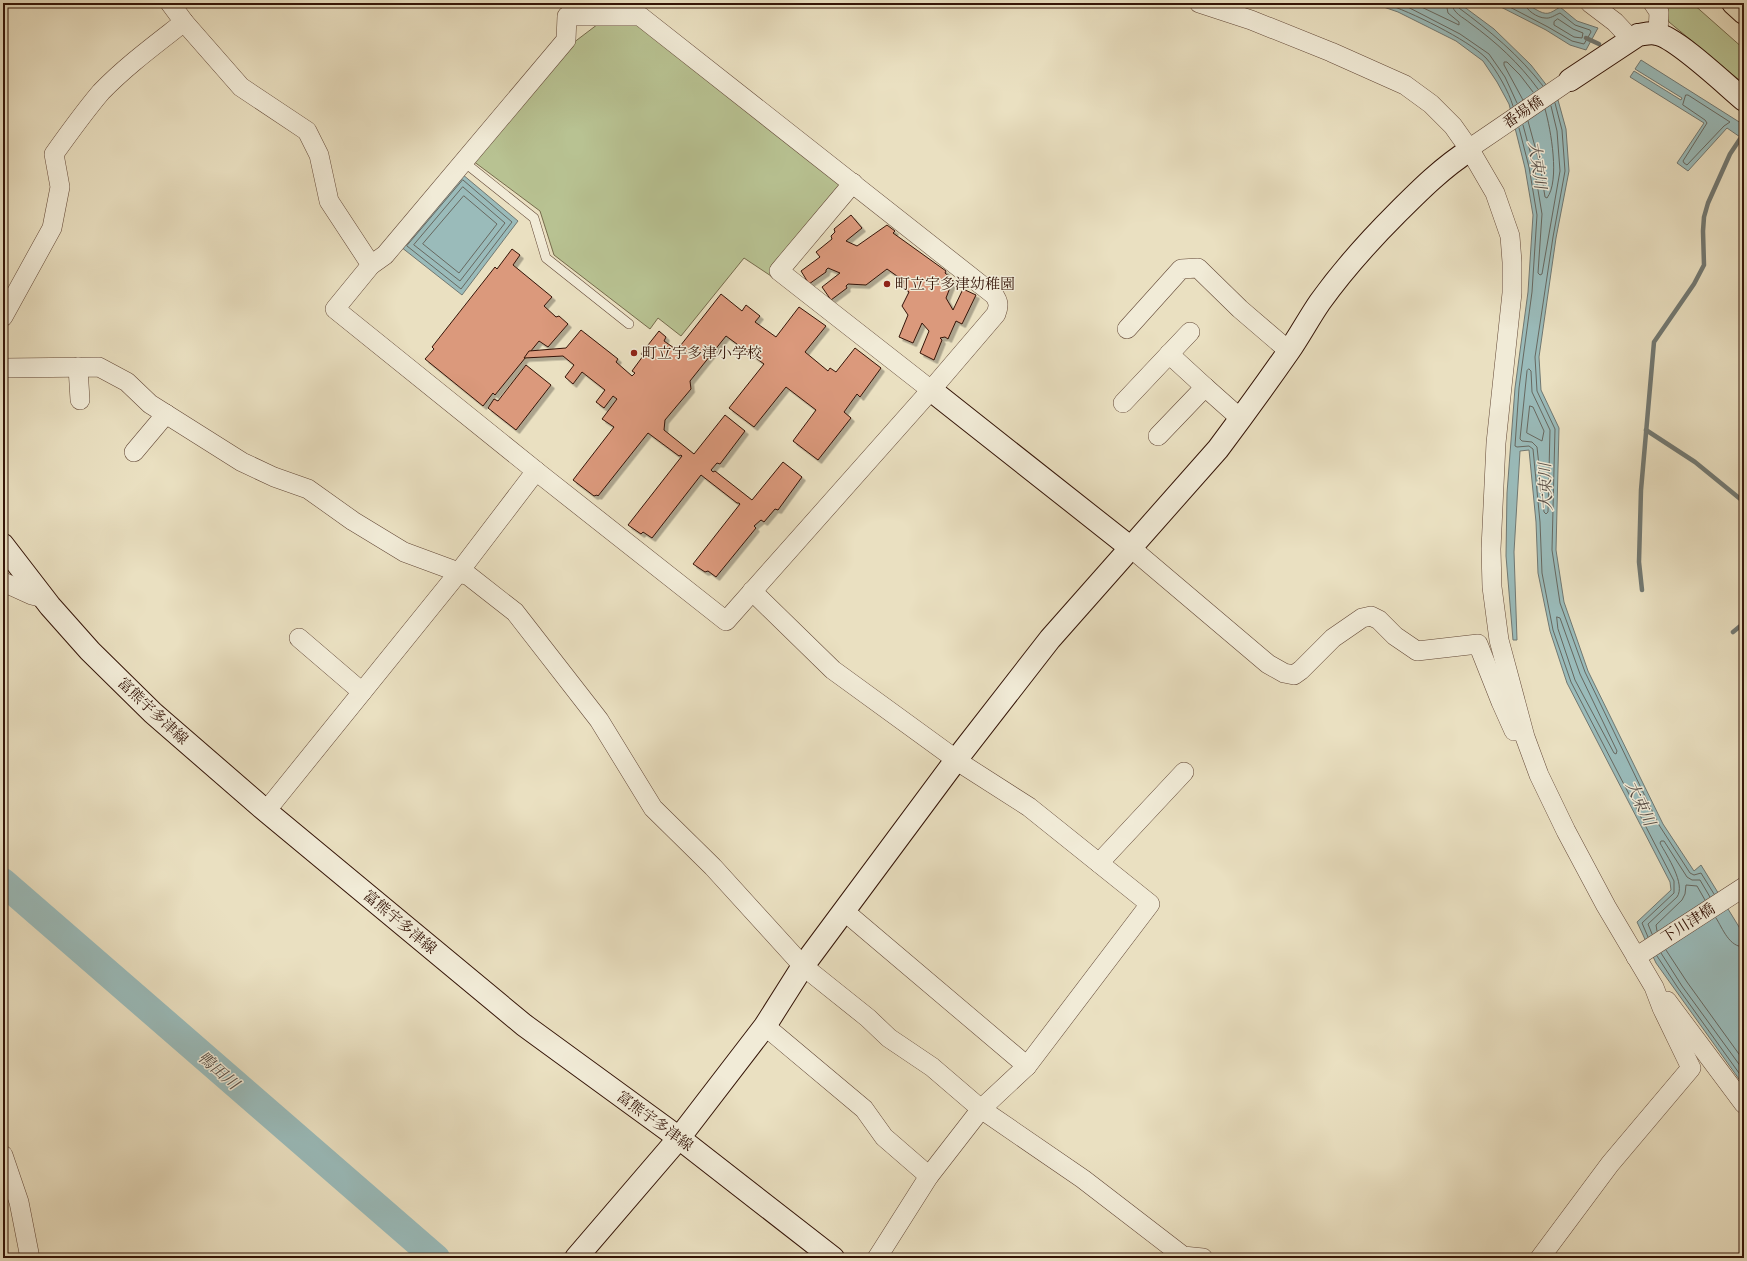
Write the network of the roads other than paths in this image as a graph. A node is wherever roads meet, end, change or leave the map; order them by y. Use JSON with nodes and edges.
{"nodes":[{"id":1,"x":170,"y":3,"type":"edge"},
{"id":2,"x":1199,"y":3,"type":"edge"},
{"id":3,"x":1590,"y":3,"type":"edge"},
{"id":4,"x":1653,"y":3,"type":"edge"},
{"id":5,"x":1733,"y":3,"type":"edge"},
{"id":6,"x":598,"y":10,"type":"edge"},
{"id":7,"x":1744,"y":12,"type":"edge"},
{"id":8,"x":184,"y":22,"type":"junction"},
{"id":9,"x":1658,"y":34,"type":"junction"},
{"id":10,"x":1631,"y":39,"type":"junction"},
{"id":11,"x":1570,"y":80,"type":"joint"},
{"id":12,"x":1744,"y":100,"type":"edge"},
{"id":13,"x":1473,"y":147,"type":"junction"},
{"id":14,"x":464,"y":162,"type":"junction"},
{"id":15,"x":852,"y":183,"type":"junction"},
{"id":16,"x":371,"y":265,"type":"junction"},
{"id":17,"x":3,"y":317,"type":"edge"},
{"id":18,"x":629,"y":324,"type":"dead end"},
{"id":19,"x":1127,"y":329,"type":"dead end"},
{"id":20,"x":1190,"y":332,"type":"dead end"},
{"id":21,"x":1289,"y":351,"type":"junction"},
{"id":22,"x":1169,"y":354,"type":"junction"},
{"id":23,"x":78,"y":367,"type":"junction"},
{"id":24,"x":3,"y":368,"type":"edge"},
{"id":25,"x":1205,"y":387,"type":"junction"},
{"id":26,"x":931,"y":390,"type":"junction"},
{"id":27,"x":80,"y":400,"type":"dead end"},
{"id":28,"x":1123,"y":403,"type":"dead end"},
{"id":29,"x":166,"y":414,"type":"junction"},
{"id":30,"x":1241,"y":419,"type":"junction"},
{"id":31,"x":1158,"y":436,"type":"dead end"},
{"id":32,"x":134,"y":452,"type":"dead end"},
{"id":33,"x":536,"y":471,"type":"junction"},
{"id":34,"x":3,"y":545,"type":"edge"},
{"id":35,"x":1131,"y":548,"type":"junction"},
{"id":36,"x":459,"y":572,"type":"junction"},
{"id":37,"x":3,"y":582,"type":"edge"},
{"id":38,"x":752,"y":591,"type":"junction"},
{"id":39,"x":44,"y":598,"type":"junction"},
{"id":40,"x":299,"y":638,"type":"dead end"},
{"id":41,"x":362,"y":692,"type":"junction"},
{"id":42,"x":1525,"y":737,"type":"junction"},
{"id":43,"x":956,"y":760,"type":"junction"},
{"id":44,"x":1184,"y":772,"type":"dead end"},
{"id":45,"x":266,"y":811,"type":"junction"},
{"id":46,"x":1099,"y":863,"type":"junction"},
{"id":47,"x":1739,"y":890,"type":"edge"},
{"id":48,"x":844,"y":911,"type":"junction"},
{"id":49,"x":1639,"y":954,"type":"junction"},
{"id":50,"x":803,"y":966,"type":"junction"},
{"id":51,"x":1654,"y":987,"type":"junction"},
{"id":52,"x":765,"y":1026,"type":"junction"},
{"id":53,"x":1027,"y":1066,"type":"junction"},
{"id":54,"x":1744,"y":1104,"type":"edge"},
{"id":55,"x":981,"y":1109,"type":"junction"},
{"id":56,"x":679,"y":1138,"type":"junction"},
{"id":57,"x":3,"y":1155,"type":"edge"},
{"id":58,"x":929,"y":1176,"type":"junction"},
{"id":59,"x":30,"y":1258,"type":"edge"},
{"id":60,"x":576,"y":1258,"type":"edge"},
{"id":61,"x":833,"y":1258,"type":"edge"},
{"id":62,"x":877,"y":1258,"type":"edge"},
{"id":63,"x":1203,"y":1258,"type":"edge"},
{"id":64,"x":1540,"y":1258,"type":"edge"}],
"edges":[{"from":1,"to":8,"type":"street"},
{"from":2,"to":13,"type":"street"},
{"from":3,"to":10,"type":"street"},
{"from":4,"to":9,"type":"street"},
{"from":5,"to":7,"type":"highway"},
{"from":6,"to":14,"type":"street"},
{"from":6,"to":15,"type":"street"},
{"from":8,"to":16,"type":"street"},
{"from":8,"to":17,"type":"street"},
{"from":9,"to":10,"type":"street"},
{"from":9,"to":12,"type":"street"},
{"from":10,"to":11,"type":"street"},
{"from":11,"to":13,"type":"street","name":"番場橋"},
{"from":13,"to":21,"type":"street"},
{"from":13,"to":42,"type":"street"},
{"from":14,"to":16,"type":"street"},
{"from":14,"to":18,"type":"lane"},
{"from":15,"to":26,"type":"street"},
{"from":15,"to":26,"type":"street"},
{"from":16,"to":33,"type":"street"},
{"from":19,"to":21,"type":"street"},
{"from":20,"to":22,"type":"street"},
{"from":21,"to":30,"type":"street"},
{"from":22,"to":25,"type":"street"},
{"from":22,"to":28,"type":"street"},
{"from":23,"to":24,"type":"street"},
{"from":23,"to":27,"type":"street"},
{"from":23,"to":29,"type":"street"},
{"from":25,"to":30,"type":"street"},
{"from":25,"to":31,"type":"street"},
{"from":26,"to":35,"type":"street"},
{"from":26,"to":38,"type":"street"},
{"from":29,"to":32,"type":"street"},
{"from":29,"to":36,"type":"street"},
{"from":30,"to":35,"type":"street"},
{"from":33,"to":36,"type":"street"},
{"from":33,"to":38,"type":"street"},
{"from":34,"to":39,"type":"street","name":"富熊宇多津線"},
{"from":35,"to":42,"type":"street"},
{"from":35,"to":43,"type":"street"},
{"from":36,"to":41,"type":"street"},
{"from":36,"to":50,"type":"street"},
{"from":37,"to":39,"type":"street"},
{"from":38,"to":43,"type":"street"},
{"from":39,"to":45,"type":"street","name":"富熊宇多津線"},
{"from":40,"to":41,"type":"street"},
{"from":41,"to":45,"type":"street"},
{"from":42,"to":49,"type":"street"},
{"from":43,"to":46,"type":"street"},
{"from":43,"to":48,"type":"street"},
{"from":44,"to":46,"type":"street"},
{"from":45,"to":56,"type":"street","name":"富熊宇多津線"},
{"from":46,"to":53,"type":"street"},
{"from":47,"to":49,"type":"street","name":"下川津橋"},
{"from":48,"to":50,"type":"street"},
{"from":48,"to":53,"type":"street"},
{"from":49,"to":51,"type":"street"},
{"from":50,"to":52,"type":"street"},
{"from":50,"to":55,"type":"street"},
{"from":51,"to":54,"type":"street"},
{"from":51,"to":64,"type":"street"},
{"from":52,"to":56,"type":"street"},
{"from":52,"to":58,"type":"street"},
{"from":53,"to":55,"type":"street"},
{"from":55,"to":58,"type":"street"},
{"from":55,"to":63,"type":"street"},
{"from":56,"to":60,"type":"street"},
{"from":56,"to":61,"type":"street","name":"富熊宇多津線"},
{"from":57,"to":59,"type":"street"},
{"from":58,"to":62,"type":"street"}]}
